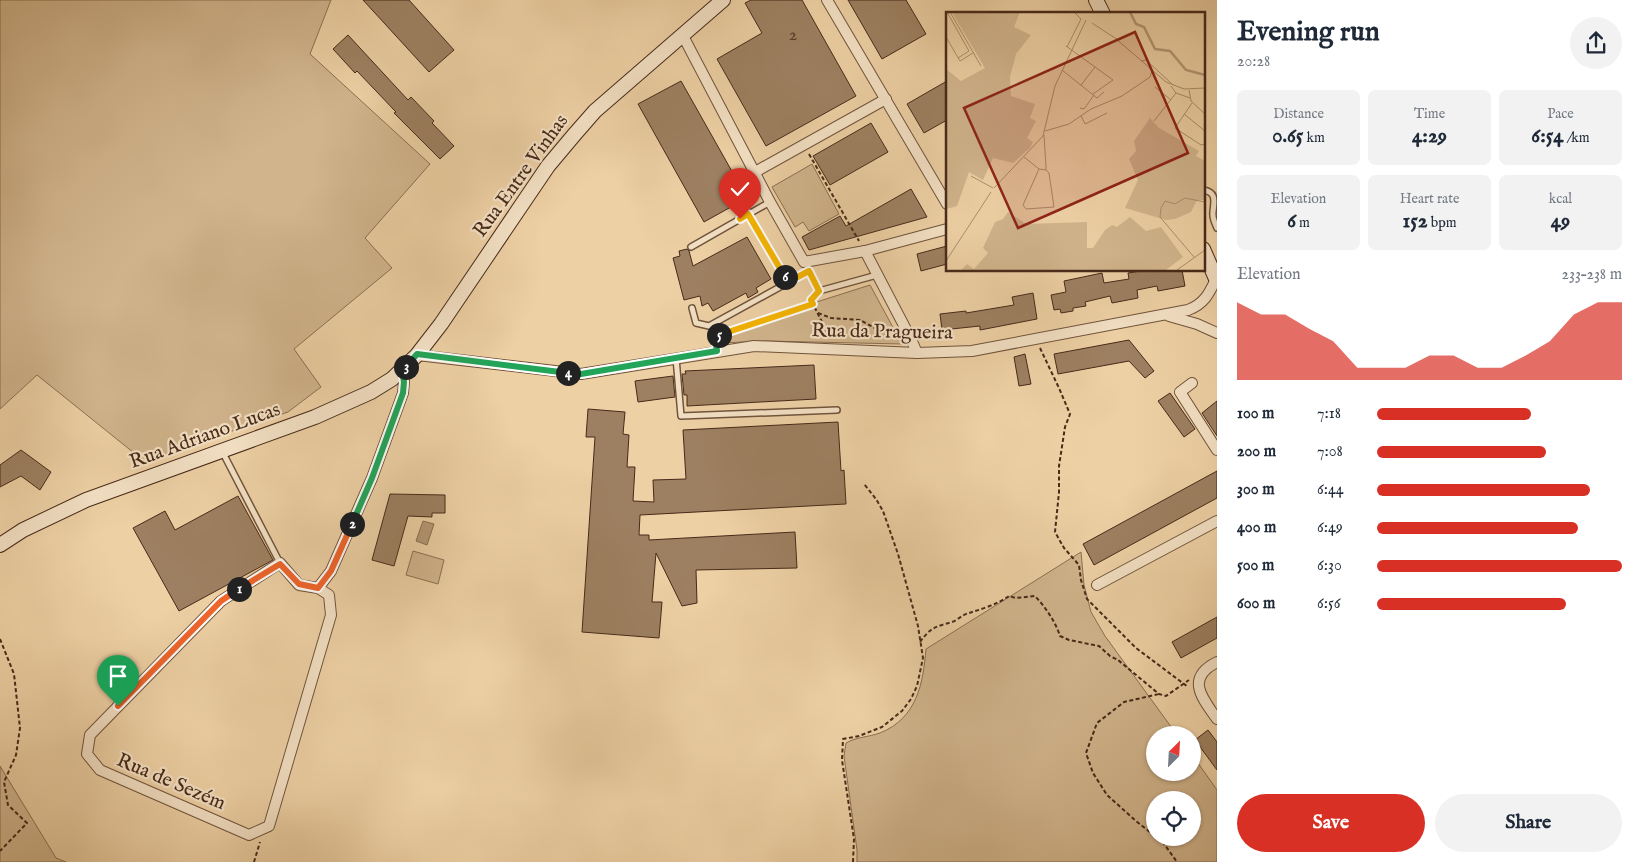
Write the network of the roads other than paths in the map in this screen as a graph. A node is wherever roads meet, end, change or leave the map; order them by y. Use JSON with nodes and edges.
{"nodes":[{"id":1,"x":723,"y":0,"type":"edge"},
{"id":2,"x":827,"y":0,"type":"edge"},
{"id":3,"x":1096,"y":0,"type":"edge"},
{"id":4,"x":1102,"y":12,"type":"edge"},
{"id":5,"x":682,"y":34,"type":"junction"},
{"id":6,"x":886,"y":99,"type":"junction"},
{"id":7,"x":756,"y":172,"type":"junction"},
{"id":8,"x":1204,"y":190,"type":"edge"},
{"id":9,"x":770,"y":202,"type":"junction"},
{"id":10,"x":946,"y":202,"type":"edge"},
{"id":11,"x":748,"y":214,"type":"junction"},
{"id":12,"x":1217,"y":228,"type":"edge"},
{"id":13,"x":946,"y":229,"type":"edge"},
{"id":14,"x":691,"y":247,"type":"dead end"},
{"id":15,"x":864,"y":250,"type":"junction"},
{"id":16,"x":1204,"y":251,"type":"edge"},
{"id":17,"x":806,"y":266,"type":"junction"},
{"id":18,"x":877,"y":275,"type":"junction"},
{"id":19,"x":1216,"y":280,"type":"edge"},
{"id":20,"x":788,"y":282,"type":"junction"},
{"id":21,"x":692,"y":308,"type":"dead end"},
{"id":22,"x":1165,"y":315,"type":"junction"},
{"id":23,"x":1217,"y":333,"type":"edge"},
{"id":24,"x":917,"y":353,"type":"junction"},
{"id":25,"x":417,"y":354,"type":"junction"},
{"id":26,"x":676,"y":358,"type":"junction"},
{"id":27,"x":402,"y":370,"type":"junction"},
{"id":28,"x":1192,"y":383,"type":"dead end"},
{"id":29,"x":837,"y":410,"type":"dead end"},
{"id":30,"x":1217,"y":450,"type":"edge"},
{"id":31,"x":222,"y":451,"type":"junction"},
{"id":32,"x":1217,"y":521,"type":"edge"},
{"id":33,"x":0,"y":545,"type":"edge"},
{"id":34,"x":280,"y":564,"type":"junction"},
{"id":35,"x":1097,"y":585,"type":"dead end"},
{"id":36,"x":318,"y":588,"type":"junction"},
{"id":37,"x":1217,"y":662,"type":"edge"},
{"id":38,"x":1217,"y":719,"type":"edge"}],
"edges":[{"from":1,"to":5,"type":"street","name":"Rua Entre Vinhas"},
{"from":2,"to":6,"type":"street"},
{"from":3,"to":4,"type":"street"},
{"from":5,"to":7,"type":"street"},
{"from":5,"to":25,"type":"street","name":"Rua Entre Vinhas"},
{"from":6,"to":7,"type":"street"},
{"from":6,"to":10,"type":"street"},
{"from":7,"to":9,"type":"street"},
{"from":8,"to":12,"type":"lane"},
{"from":9,"to":11,"type":"lane"},
{"from":9,"to":17,"type":"street"},
{"from":11,"to":14,"type":"lane"},
{"from":11,"to":20,"type":"lane"},
{"from":13,"to":15,"type":"street"},
{"from":15,"to":17,"type":"street"},
{"from":15,"to":18,"type":"street"},
{"from":16,"to":19,"type":"street"},
{"from":17,"to":18,"type":"lane"},
{"from":17,"to":20,"type":"lane"},
{"from":18,"to":24,"type":"street"},
{"from":19,"to":22,"type":"street","name":"Rua da Pragueira"},
{"from":20,"to":21,"type":"lane"},
{"from":22,"to":23,"type":"street","name":"Rua da Pragueira"},
{"from":22,"to":24,"type":"street","name":"Rua da Pragueira"},
{"from":24,"to":26,"type":"street","name":"Rua da Pragueira"},
{"from":25,"to":26,"type":"street","name":"Rua da Pragueira"},
{"from":25,"to":27,"type":"street","name":"Rua Adriano Lucas"},
{"from":26,"to":29,"type":"lane"},
{"from":27,"to":31,"type":"street","name":"Rua Adriano Lucas"},
{"from":27,"to":36,"type":"street"},
{"from":28,"to":30,"type":"street"},
{"from":31,"to":33,"type":"street","name":"Rua Adriano Lucas"},
{"from":31,"to":34,"type":"lane"},
{"from":32,"to":35,"type":"street"},
{"from":34,"to":36,"type":"street"},
{"from":34,"to":36,"type":"street","name":"Rua de Sezém"},
{"from":37,"to":38,"type":"street"}]}
